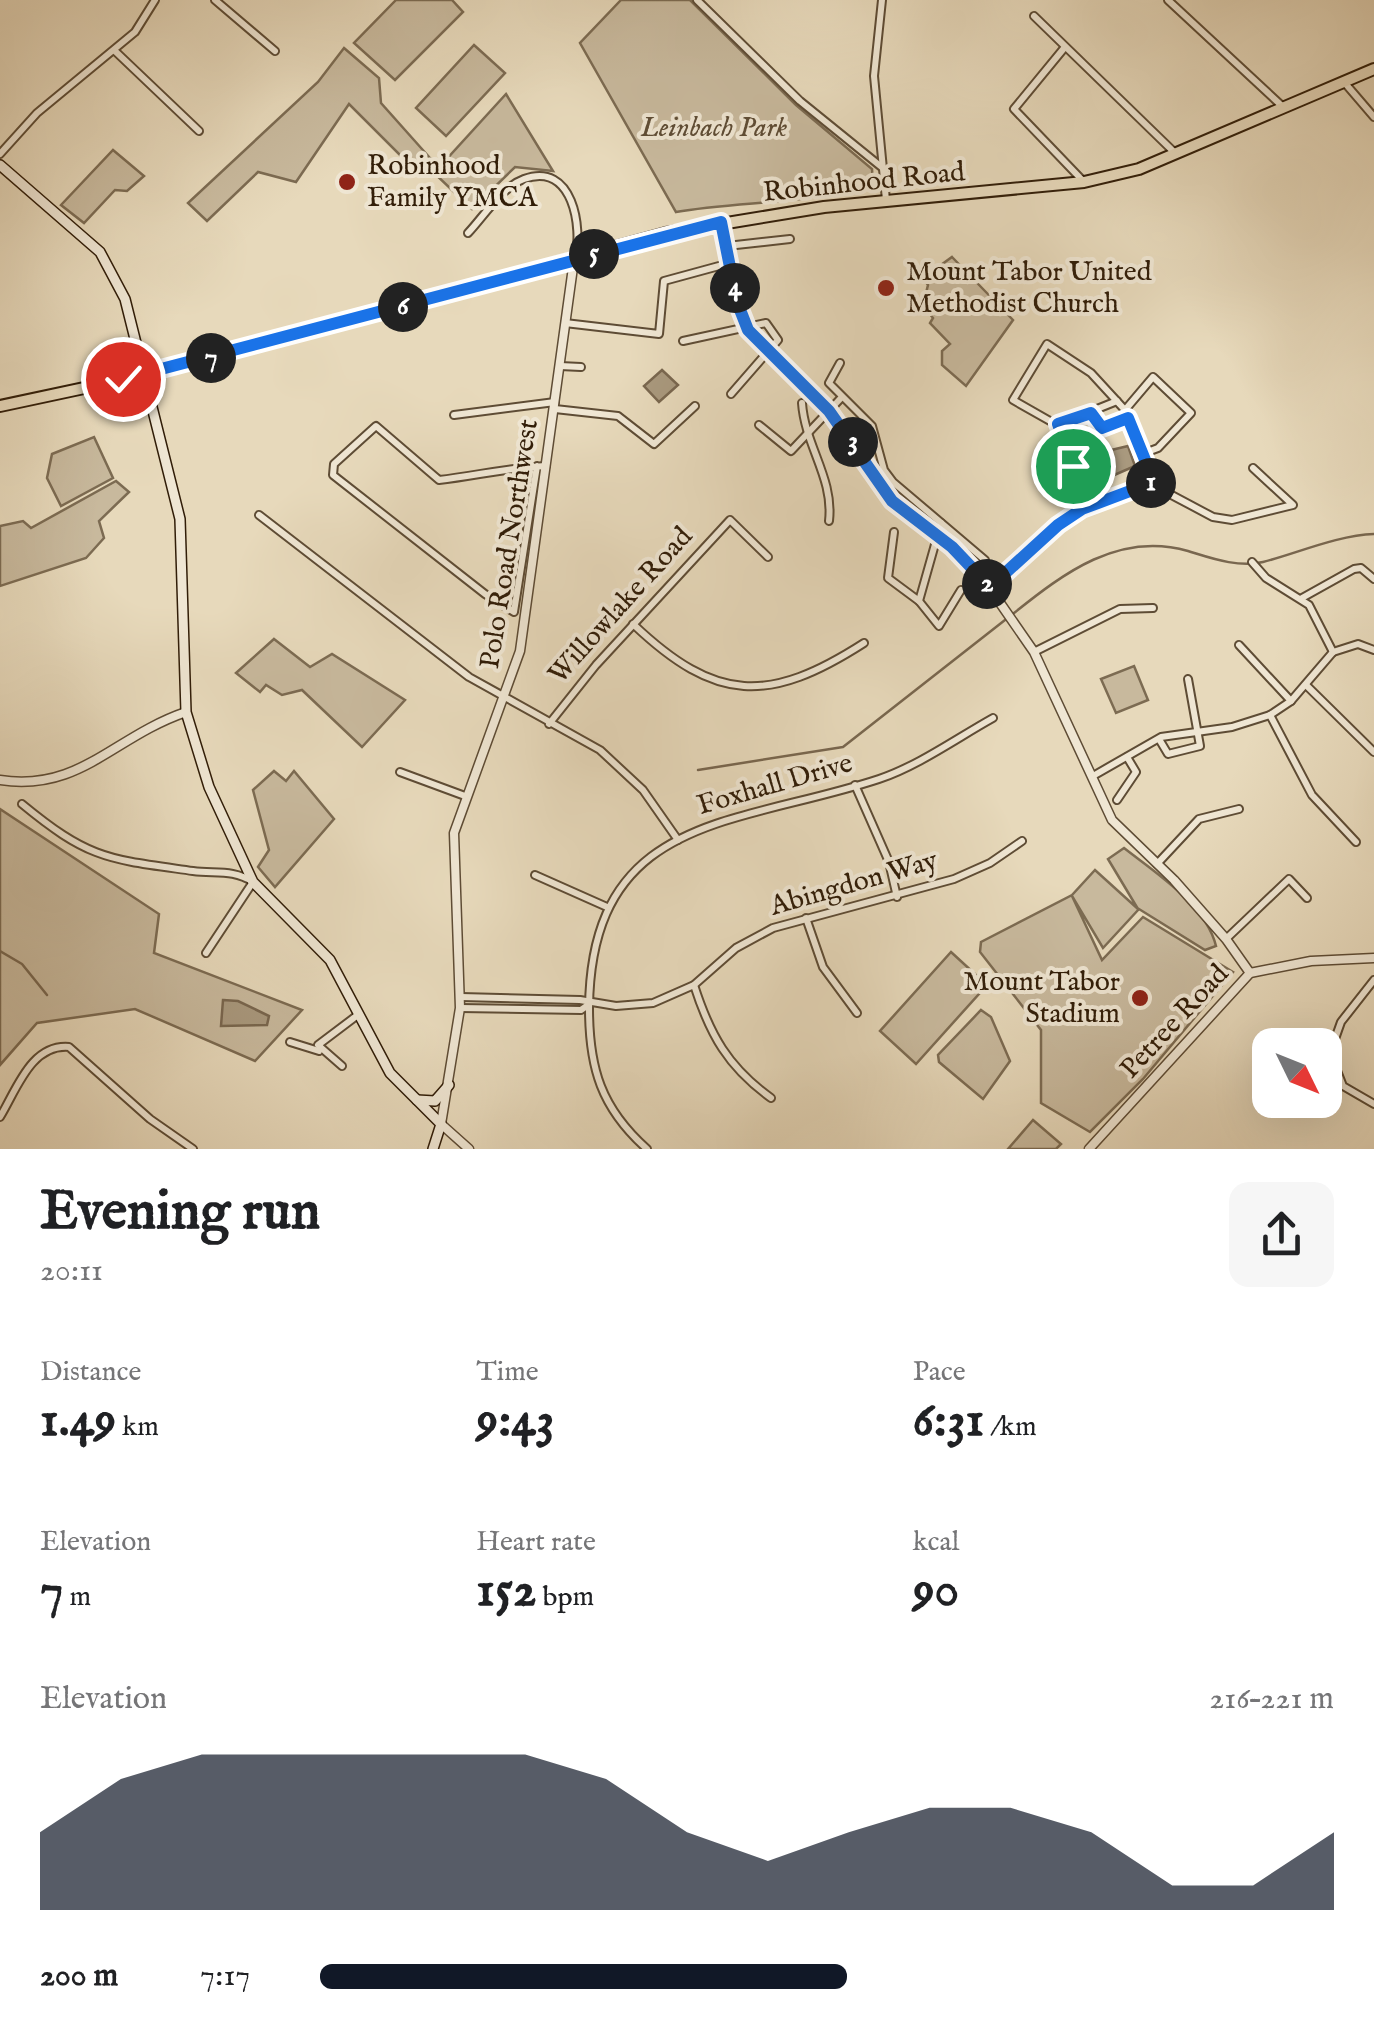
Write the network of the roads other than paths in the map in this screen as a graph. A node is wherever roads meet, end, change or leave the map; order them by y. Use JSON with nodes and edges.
{"nodes":[{"id":1,"x":156,"y":0,"type":"edge"},
{"id":2,"x":214,"y":0,"type":"edge"},
{"id":3,"x":697,"y":0,"type":"edge"},
{"id":4,"x":882,"y":0,"type":"edge"},
{"id":5,"x":1168,"y":0,"type":"edge"},
{"id":6,"x":1034,"y":16,"type":"dead end"},
{"id":7,"x":1064,"y":47,"type":"junction"},
{"id":8,"x":115,"y":50,"type":"junction"},
{"id":9,"x":275,"y":51,"type":"dead end"},
{"id":10,"x":1374,"y":69,"type":"edge"},
{"id":11,"x":1344,"y":82,"type":"junction"},
{"id":12,"x":1282,"y":106,"type":"junction"},
{"id":13,"x":1374,"y":118,"type":"edge"},
{"id":14,"x":199,"y":130,"type":"dead end"},
{"id":15,"x":1175,"y":153,"type":"junction"},
{"id":16,"x":0,"y":154,"type":"edge"},
{"id":17,"x":0,"y":165,"type":"edge"},
{"id":18,"x":884,"y":169,"type":"junction"},
{"id":19,"x":1084,"y":182,"type":"junction"},
{"id":20,"x":886,"y":201,"type":"junction"},
{"id":21,"x":721,"y":222,"type":"junction"},
{"id":22,"x":468,"y":233,"type":"dead end"},
{"id":23,"x":790,"y":238,"type":"dead end"},
{"id":24,"x":727,"y":246,"type":"junction"},
{"id":25,"x":574,"y":260,"type":"junction"},
{"id":26,"x":730,"y":264,"type":"junction"},
{"id":27,"x":565,"y":322,"type":"junction"},
{"id":28,"x":745,"y":324,"type":"junction"},
{"id":29,"x":683,"y":341,"type":"dead end"},
{"id":30,"x":768,"y":354,"type":"junction"},
{"id":31,"x":840,"y":363,"type":"dead end"},
{"id":32,"x":560,"y":366,"type":"junction"},
{"id":33,"x":581,"y":367,"type":"dead end"},
{"id":34,"x":146,"y":375,"type":"junction"},
{"id":35,"x":732,"y":394,"type":"dead end"},
{"id":36,"x":841,"y":398,"type":"junction"},
{"id":37,"x":1117,"y":401,"type":"junction"},
{"id":38,"x":802,"y":403,"type":"dead end"},
{"id":39,"x":555,"y":405,"type":"junction"},
{"id":40,"x":0,"y":406,"type":"edge"},
{"id":41,"x":694,"y":406,"type":"dead end"},
{"id":42,"x":829,"y":411,"type":"junction"},
{"id":43,"x":1091,"y":413,"type":"junction"},
{"id":44,"x":1126,"y":414,"type":"junction"},
{"id":45,"x":454,"y":415,"type":"dead end"},
{"id":46,"x":1058,"y":424,"type":"junction"},
{"id":47,"x":758,"y":425,"type":"dead end"},
{"id":48,"x":806,"y":436,"type":"junction"},
{"id":49,"x":1142,"y":454,"type":"junction"},
{"id":50,"x":542,"y":466,"type":"junction"},
{"id":51,"x":1253,"y":468,"type":"dead end"},
{"id":52,"x":1046,"y":475,"type":"dead end"},
{"id":53,"x":1154,"y":482,"type":"junction"},
{"id":54,"x":258,"y":514,"type":"dead end"},
{"id":55,"x":829,"y":521,"type":"dead end"},
{"id":56,"x":940,"y":524,"type":"junction"},
{"id":57,"x":894,"y":532,"type":"dead end"},
{"id":58,"x":937,"y":536,"type":"junction"},
{"id":59,"x":768,"y":557,"type":"dead end"},
{"id":60,"x":984,"y":560,"type":"dead end"},
{"id":61,"x":1252,"y":562,"type":"dead end"},
{"id":62,"x":1374,"y":579,"type":"edge"},
{"id":63,"x":990,"y":587,"type":"junction"},
{"id":64,"x":961,"y":590,"type":"dead end"},
{"id":65,"x":1301,"y":598,"type":"junction"},
{"id":66,"x":919,"y":601,"type":"junction"},
{"id":67,"x":1153,"y":608,"type":"dead end"},
{"id":68,"x":514,"y":612,"type":"junction"},
{"id":69,"x":527,"y":613,"type":"junction"},
{"id":70,"x":633,"y":624,"type":"junction"},
{"id":71,"x":864,"y":642,"type":"dead end"},
{"id":72,"x":1238,"y":645,"type":"dead end"},
{"id":73,"x":1374,"y":650,"type":"edge"},
{"id":74,"x":1034,"y":652,"type":"junction"},
{"id":75,"x":1333,"y":652,"type":"junction"},
{"id":76,"x":1188,"y":679,"type":"dead end"},
{"id":77,"x":1306,"y":686,"type":"junction"},
{"id":78,"x":504,"y":700,"type":"junction"},
{"id":79,"x":1292,"y":701,"type":"junction"},
{"id":80,"x":186,"y":712,"type":"junction"},
{"id":81,"x":1270,"y":715,"type":"junction"},
{"id":82,"x":993,"y":718,"type":"dead end"},
{"id":83,"x":548,"y":724,"type":"junction"},
{"id":84,"x":1198,"y":729,"type":"junction"},
{"id":85,"x":1159,"y":738,"type":"junction"},
{"id":86,"x":1374,"y":752,"type":"edge"},
{"id":87,"x":1127,"y":757,"type":"junction"},
{"id":88,"x":400,"y":772,"type":"dead end"},
{"id":89,"x":1092,"y":776,"type":"junction"},
{"id":90,"x":0,"y":780,"type":"edge"},
{"id":91,"x":855,"y":785,"type":"junction"},
{"id":92,"x":465,"y":796,"type":"junction"},
{"id":93,"x":1117,"y":800,"type":"dead end"},
{"id":94,"x":22,"y":804,"type":"dead end"},
{"id":95,"x":1238,"y":809,"type":"dead end"},
{"id":96,"x":678,"y":840,"type":"junction"},
{"id":97,"x":1022,"y":841,"type":"dead end"},
{"id":98,"x":1356,"y":842,"type":"dead end"},
{"id":99,"x":1156,"y":864,"type":"junction"},
{"id":100,"x":535,"y":875,"type":"dead end"},
{"id":101,"x":253,"y":882,"type":"junction"},
{"id":102,"x":897,"y":897,"type":"junction"},
{"id":103,"x":1308,"y":898,"type":"dead end"},
{"id":104,"x":608,"y":908,"type":"junction"},
{"id":105,"x":806,"y":918,"type":"junction"},
{"id":106,"x":1226,"y":938,"type":"junction"},
{"id":107,"x":206,"y":953,"type":"dead end"},
{"id":108,"x":1374,"y":958,"type":"edge"},
{"id":109,"x":1250,"y":973,"type":"junction"},
{"id":110,"x":1374,"y":980,"type":"edge"},
{"id":111,"x":694,"y":985,"type":"junction"},
{"id":112,"x":461,"y":997,"type":"junction"},
{"id":113,"x":590,"y":1004,"type":"junction"},
{"id":114,"x":460,"y":1008,"type":"junction"},
{"id":115,"x":857,"y":1013,"type":"dead end"},
{"id":116,"x":359,"y":1014,"type":"junction"},
{"id":117,"x":290,"y":1042,"type":"dead end"},
{"id":118,"x":320,"y":1052,"type":"junction"},
{"id":119,"x":342,"y":1066,"type":"dead end"},
{"id":120,"x":450,"y":1086,"type":"junction"},
{"id":121,"x":771,"y":1098,"type":"dead end"},
{"id":122,"x":414,"y":1100,"type":"junction"},
{"id":123,"x":1374,"y":1104,"type":"edge"},
{"id":124,"x":0,"y":1117,"type":"edge"},
{"id":125,"x":441,"y":1124,"type":"junction"},
{"id":126,"x":193,"y":1149,"type":"edge"},
{"id":127,"x":433,"y":1149,"type":"edge"},
{"id":128,"x":470,"y":1149,"type":"edge"},
{"id":129,"x":647,"y":1149,"type":"edge"},
{"id":130,"x":1089,"y":1149,"type":"edge"}],
"edges":[{"from":1,"to":8,"type":"street"},
{"from":2,"to":9,"type":"street"},
{"from":3,"to":18,"type":"street"},
{"from":4,"to":18,"type":"street"},
{"from":5,"to":12,"type":"street"},
{"from":6,"to":7,"type":"street"},
{"from":7,"to":15,"type":"street"},
{"from":7,"to":19,"type":"street"},
{"from":8,"to":14,"type":"street"},
{"from":8,"to":16,"type":"street"},
{"from":10,"to":11,"type":"main road","name":"Robinhood Road"},
{"from":11,"to":12,"type":"main road","name":"Robinhood Road"},
{"from":11,"to":13,"type":"street"},
{"from":12,"to":15,"type":"main road","name":"Robinhood Road"},
{"from":15,"to":19,"type":"main road","name":"Robinhood Road"},
{"from":17,"to":34,"type":"main road"},
{"from":18,"to":20,"type":"street"},
{"from":19,"to":20,"type":"main road","name":"Robinhood Road"},
{"from":20,"to":21,"type":"main road","name":"Robinhood Road"},
{"from":21,"to":24,"type":"street"},
{"from":21,"to":25,"type":"main road","name":"Robinhood Road"},
{"from":22,"to":25,"type":"street"},
{"from":23,"to":24,"type":"street"},
{"from":24,"to":26,"type":"street"},
{"from":25,"to":27,"type":"street","name":"Polo Road Northwest"},
{"from":25,"to":34,"type":"main road","name":"Robinhood Road"},
{"from":26,"to":27,"type":"street"},
{"from":26,"to":28,"type":"street"},
{"from":27,"to":32,"type":"street","name":"Polo Road Northwest"},
{"from":28,"to":29,"type":"street"},
{"from":28,"to":30,"type":"street"},
{"from":28,"to":30,"type":"street"},
{"from":30,"to":35,"type":"street"},
{"from":30,"to":42,"type":"street"},
{"from":31,"to":36,"type":"street"},
{"from":32,"to":33,"type":"street"},
{"from":32,"to":39,"type":"street","name":"Polo Road Northwest"},
{"from":34,"to":40,"type":"main road","name":"Robinhood Road"},
{"from":34,"to":80,"type":"main road"},
{"from":36,"to":42,"type":"street"},
{"from":36,"to":56,"type":"street"},
{"from":37,"to":43,"type":"street"},
{"from":37,"to":44,"type":"street"},
{"from":37,"to":46,"type":"street"},
{"from":38,"to":48,"type":"street"},
{"from":39,"to":41,"type":"street"},
{"from":39,"to":45,"type":"street"},
{"from":39,"to":50,"type":"street","name":"Polo Road Northwest"},
{"from":42,"to":48,"type":"street"},
{"from":42,"to":58,"type":"street"},
{"from":43,"to":44,"type":"street"},
{"from":43,"to":46,"type":"street"},
{"from":44,"to":49,"type":"street"},
{"from":44,"to":49,"type":"street"},
{"from":46,"to":52,"type":"street"},
{"from":47,"to":48,"type":"street"},
{"from":48,"to":55,"type":"street"},
{"from":49,"to":53,"type":"street"},
{"from":50,"to":68,"type":"street"},
{"from":50,"to":68,"type":"street"},
{"from":50,"to":69,"type":"street","name":"Polo Road Northwest"},
{"from":51,"to":53,"type":"street"},
{"from":53,"to":63,"type":"street"},
{"from":54,"to":78,"type":"street"},
{"from":56,"to":58,"type":"street"},
{"from":56,"to":60,"type":"street"},
{"from":57,"to":66,"type":"street"},
{"from":58,"to":63,"type":"street"},
{"from":58,"to":66,"type":"street"},
{"from":59,"to":70,"type":"street","name":"Willowlake Road"},
{"from":61,"to":65,"type":"street"},
{"from":62,"to":65,"type":"street"},
{"from":63,"to":74,"type":"street"},
{"from":64,"to":66,"type":"street"},
{"from":65,"to":75,"type":"street"},
{"from":67,"to":74,"type":"street"},
{"from":68,"to":69,"type":"street"},
{"from":69,"to":78,"type":"street","name":"Polo Road Northwest"},
{"from":70,"to":71,"type":"street"},
{"from":70,"to":83,"type":"street","name":"Willowlake Road"},
{"from":72,"to":79,"type":"street"},
{"from":73,"to":75,"type":"street"},
{"from":74,"to":89,"type":"street"},
{"from":75,"to":77,"type":"street"},
{"from":76,"to":84,"type":"street"},
{"from":77,"to":79,"type":"street"},
{"from":77,"to":86,"type":"street"},
{"from":78,"to":83,"type":"street"},
{"from":78,"to":92,"type":"street","name":"Polo Road Northwest"},
{"from":79,"to":81,"type":"street"},
{"from":80,"to":90,"type":"street"},
{"from":80,"to":101,"type":"main road"},
{"from":81,"to":84,"type":"street"},
{"from":81,"to":98,"type":"street"},
{"from":82,"to":91,"type":"street","name":"Foxhall Drive"},
{"from":83,"to":96,"type":"street"},
{"from":84,"to":85,"type":"street"},
{"from":84,"to":85,"type":"street"},
{"from":85,"to":87,"type":"street"},
{"from":87,"to":89,"type":"street"},
{"from":87,"to":93,"type":"street"},
{"from":88,"to":92,"type":"street"},
{"from":89,"to":99,"type":"street"},
{"from":91,"to":96,"type":"street","name":"Foxhall Drive"},
{"from":91,"to":102,"type":"street"},
{"from":92,"to":112,"type":"street","name":"Polo Road Northwest"},
{"from":94,"to":101,"type":"street"},
{"from":95,"to":99,"type":"street"},
{"from":96,"to":104,"type":"street","name":"Foxhall Drive"},
{"from":97,"to":102,"type":"street","name":"Abingdon Way"},
{"from":99,"to":106,"type":"street"},
{"from":100,"to":104,"type":"street"},
{"from":101,"to":107,"type":"street"},
{"from":101,"to":116,"type":"main road"},
{"from":102,"to":105,"type":"street","name":"Abingdon Way"},
{"from":103,"to":106,"type":"street"},
{"from":104,"to":113,"type":"street","name":"Foxhall Drive"},
{"from":105,"to":111,"type":"street","name":"Abingdon Way"},
{"from":105,"to":115,"type":"street"},
{"from":106,"to":109,"type":"street"},
{"from":108,"to":109,"type":"street","name":"Petree Road"},
{"from":109,"to":130,"type":"street","name":"Petree Road"},
{"from":110,"to":123,"type":"street"},
{"from":111,"to":113,"type":"street","name":"Abingdon Way"},
{"from":111,"to":121,"type":"street"},
{"from":112,"to":113,"type":"street","name":"Abingdon Way"},
{"from":112,"to":114,"type":"street","name":"Polo Road Northwest"},
{"from":113,"to":114,"type":"street","name":"Abingdon Way"},
{"from":113,"to":129,"type":"street","name":"Foxhall Drive"},
{"from":114,"to":120,"type":"street","name":"Polo Road Northwest"},
{"from":116,"to":118,"type":"street"},
{"from":116,"to":122,"type":"main road"},
{"from":117,"to":118,"type":"street"},
{"from":118,"to":119,"type":"street"},
{"from":120,"to":122,"type":"main road"},
{"from":120,"to":125,"type":"street","name":"Polo Road Northwest"},
{"from":122,"to":125,"type":"main road"},
{"from":124,"to":126,"type":"street"},
{"from":125,"to":127,"type":"main road"},
{"from":125,"to":128,"type":"street"}]}
